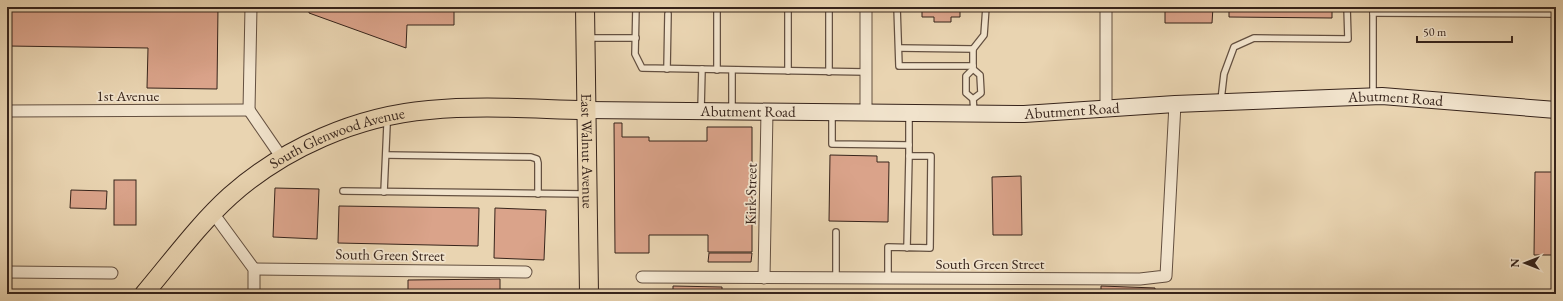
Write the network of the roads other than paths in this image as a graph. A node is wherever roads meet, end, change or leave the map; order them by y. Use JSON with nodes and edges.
{"nodes":[{"id":1,"x":251,"y":7,"type":"edge"},
{"id":2,"x":585,"y":7,"type":"edge"},
{"id":3,"x":636,"y":7,"type":"edge"},
{"id":4,"x":717,"y":7,"type":"edge"},
{"id":5,"x":788,"y":7,"type":"edge"},
{"id":6,"x":829,"y":7,"type":"edge"},
{"id":7,"x":866,"y":7,"type":"edge"},
{"id":8,"x":897,"y":7,"type":"edge"},
{"id":9,"x":986,"y":7,"type":"edge"},
{"id":10,"x":1106,"y":7,"type":"edge"},
{"id":11,"x":1347,"y":7,"type":"edge"},
{"id":12,"x":1553,"y":7,"type":"edge"},
{"id":13,"x":1373,"y":10,"type":"edge"},
{"id":14,"x":668,"y":14,"type":"dead end"},
{"id":15,"x":1555,"y":16,"type":"edge"},
{"id":16,"x":586,"y":38,"type":"junction"},
{"id":17,"x":636,"y":38,"type":"junction"},
{"id":18,"x":899,"y":48,"type":"junction"},
{"id":19,"x":973,"y":49,"type":"junction"},
{"id":20,"x":973,"y":68,"type":"junction"},
{"id":21,"x":666,"y":69,"type":"junction"},
{"id":22,"x":702,"y":69,"type":"junction"},
{"id":23,"x":717,"y":70,"type":"junction"},
{"id":24,"x":732,"y":70,"type":"junction"},
{"id":25,"x":788,"y":71,"type":"junction"},
{"id":26,"x":829,"y":72,"type":"junction"},
{"id":27,"x":866,"y":72,"type":"junction"},
{"id":28,"x":1373,"y":96,"type":"junction"},
{"id":29,"x":1221,"y":103,"type":"junction"},
{"id":30,"x":1174,"y":104,"type":"junction"},
{"id":31,"x":974,"y":106,"type":"junction"},
{"id":32,"x":249,"y":110,"type":"junction"},
{"id":33,"x":586,"y":110,"type":"junction"},
{"id":34,"x":1106,"y":110,"type":"junction"},
{"id":35,"x":1556,"y":110,"type":"edge"},
{"id":36,"x":7,"y":111,"type":"edge"},
{"id":37,"x":701,"y":111,"type":"junction"},
{"id":38,"x":732,"y":111,"type":"junction"},
{"id":39,"x":767,"y":111,"type":"junction"},
{"id":40,"x":832,"y":112,"type":"junction"},
{"id":41,"x":866,"y":112,"type":"junction"},
{"id":42,"x":909,"y":113,"type":"junction"},
{"id":43,"x":385,"y":116,"type":"junction"},
{"id":44,"x":909,"y":146,"type":"junction"},
{"id":45,"x":386,"y":155,"type":"junction"},
{"id":46,"x":909,"y":156,"type":"junction"},
{"id":47,"x":282,"y":158,"type":"junction"},
{"id":48,"x":343,"y":191,"type":"dead end"},
{"id":49,"x":384,"y":192,"type":"junction"},
{"id":50,"x":538,"y":194,"type":"junction"},
{"id":51,"x":588,"y":194,"type":"junction"},
{"id":52,"x":213,"y":213,"type":"junction"},
{"id":53,"x":836,"y":232,"type":"dead end"},
{"id":54,"x":907,"y":248,"type":"junction"},
{"id":55,"x":254,"y":269,"type":"junction"},
{"id":56,"x":7,"y":272,"type":"edge"},
{"id":57,"x":526,"y":272,"type":"dead end"},
{"id":58,"x":112,"y":273,"type":"dead end"},
{"id":59,"x":642,"y":277,"type":"dead end"},
{"id":60,"x":764,"y":278,"type":"junction"},
{"id":61,"x":888,"y":278,"type":"junction"},
{"id":62,"x":836,"y":279,"type":"junction"},
{"id":63,"x":144,"y":294,"type":"edge"},
{"id":64,"x":254,"y":294,"type":"edge"},
{"id":65,"x":590,"y":294,"type":"edge"}],
"edges":[{"from":1,"to":32,"type":"street"},
{"from":2,"to":16,"type":"main road","name":"East Walnut Avenue"},
{"from":3,"to":17,"type":"lane"},
{"from":4,"to":23,"type":"lane"},
{"from":5,"to":25,"type":"lane"},
{"from":6,"to":26,"type":"lane"},
{"from":7,"to":27,"type":"street"},
{"from":8,"to":18,"type":"lane"},
{"from":9,"to":19,"type":"lane"},
{"from":10,"to":34,"type":"street"},
{"from":11,"to":29,"type":"lane"},
{"from":12,"to":15,"type":"lane"},
{"from":13,"to":15,"type":"lane"},
{"from":13,"to":28,"type":"lane"},
{"from":14,"to":21,"type":"lane"},
{"from":16,"to":17,"type":"lane"},
{"from":16,"to":33,"type":"main road","name":"East Walnut Avenue"},
{"from":17,"to":21,"type":"lane"},
{"from":18,"to":19,"type":"lane"},
{"from":18,"to":20,"type":"lane"},
{"from":19,"to":20,"type":"lane"},
{"from":20,"to":31,"type":"lane"},
{"from":20,"to":31,"type":"lane"},
{"from":21,"to":22,"type":"lane"},
{"from":22,"to":23,"type":"lane"},
{"from":22,"to":37,"type":"lane"},
{"from":23,"to":24,"type":"lane"},
{"from":24,"to":25,"type":"lane"},
{"from":24,"to":38,"type":"lane"},
{"from":25,"to":26,"type":"lane"},
{"from":26,"to":27,"type":"lane"},
{"from":27,"to":41,"type":"street"},
{"from":28,"to":29,"type":"main road","name":"Abutment Road"},
{"from":28,"to":35,"type":"main road","name":"Abutment Road"},
{"from":29,"to":30,"type":"main road","name":"Abutment Road"},
{"from":30,"to":34,"type":"main road","name":"Abutment Road"},
{"from":30,"to":61,"type":"street","name":"South Green Street"},
{"from":31,"to":34,"type":"main road","name":"Abutment Road"},
{"from":31,"to":42,"type":"main road","name":"Abutment Road"},
{"from":32,"to":36,"type":"street","name":"1st Avenue"},
{"from":32,"to":47,"type":"street"},
{"from":33,"to":37,"type":"main road","name":"Abutment Road"},
{"from":33,"to":43,"type":"main road","name":"South Glenwood Avenue"},
{"from":33,"to":51,"type":"main road","name":"East Walnut Avenue"},
{"from":37,"to":38,"type":"main road","name":"Abutment Road"},
{"from":38,"to":39,"type":"main road","name":"Abutment Road"},
{"from":39,"to":40,"type":"main road","name":"Abutment Road"},
{"from":39,"to":60,"type":"street","name":"Kirk Street"},
{"from":40,"to":41,"type":"main road","name":"Abutment Road"},
{"from":40,"to":44,"type":"lane"},
{"from":41,"to":42,"type":"main road","name":"Abutment Road"},
{"from":42,"to":44,"type":"lane"},
{"from":43,"to":45,"type":"lane"},
{"from":43,"to":47,"type":"main road","name":"South Glenwood Avenue"},
{"from":44,"to":46,"type":"lane"},
{"from":45,"to":49,"type":"lane"},
{"from":45,"to":50,"type":"lane"},
{"from":46,"to":54,"type":"lane"},
{"from":46,"to":54,"type":"lane"},
{"from":47,"to":52,"type":"main road","name":"South Glenwood Avenue"},
{"from":48,"to":49,"type":"lane"},
{"from":49,"to":50,"type":"lane"},
{"from":50,"to":51,"type":"lane"},
{"from":51,"to":65,"type":"main road","name":"East Walnut Avenue"},
{"from":52,"to":55,"type":"street"},
{"from":52,"to":63,"type":"main road","name":"South Glenwood Avenue"},
{"from":53,"to":62,"type":"lane"},
{"from":54,"to":61,"type":"lane"},
{"from":55,"to":57,"type":"street","name":"South Green Street"},
{"from":55,"to":64,"type":"street"},
{"from":56,"to":58,"type":"street"},
{"from":59,"to":60,"type":"street","name":"South Green Street"},
{"from":60,"to":62,"type":"street","name":"South Green Street"},
{"from":61,"to":62,"type":"street","name":"South Green Street"}]}
